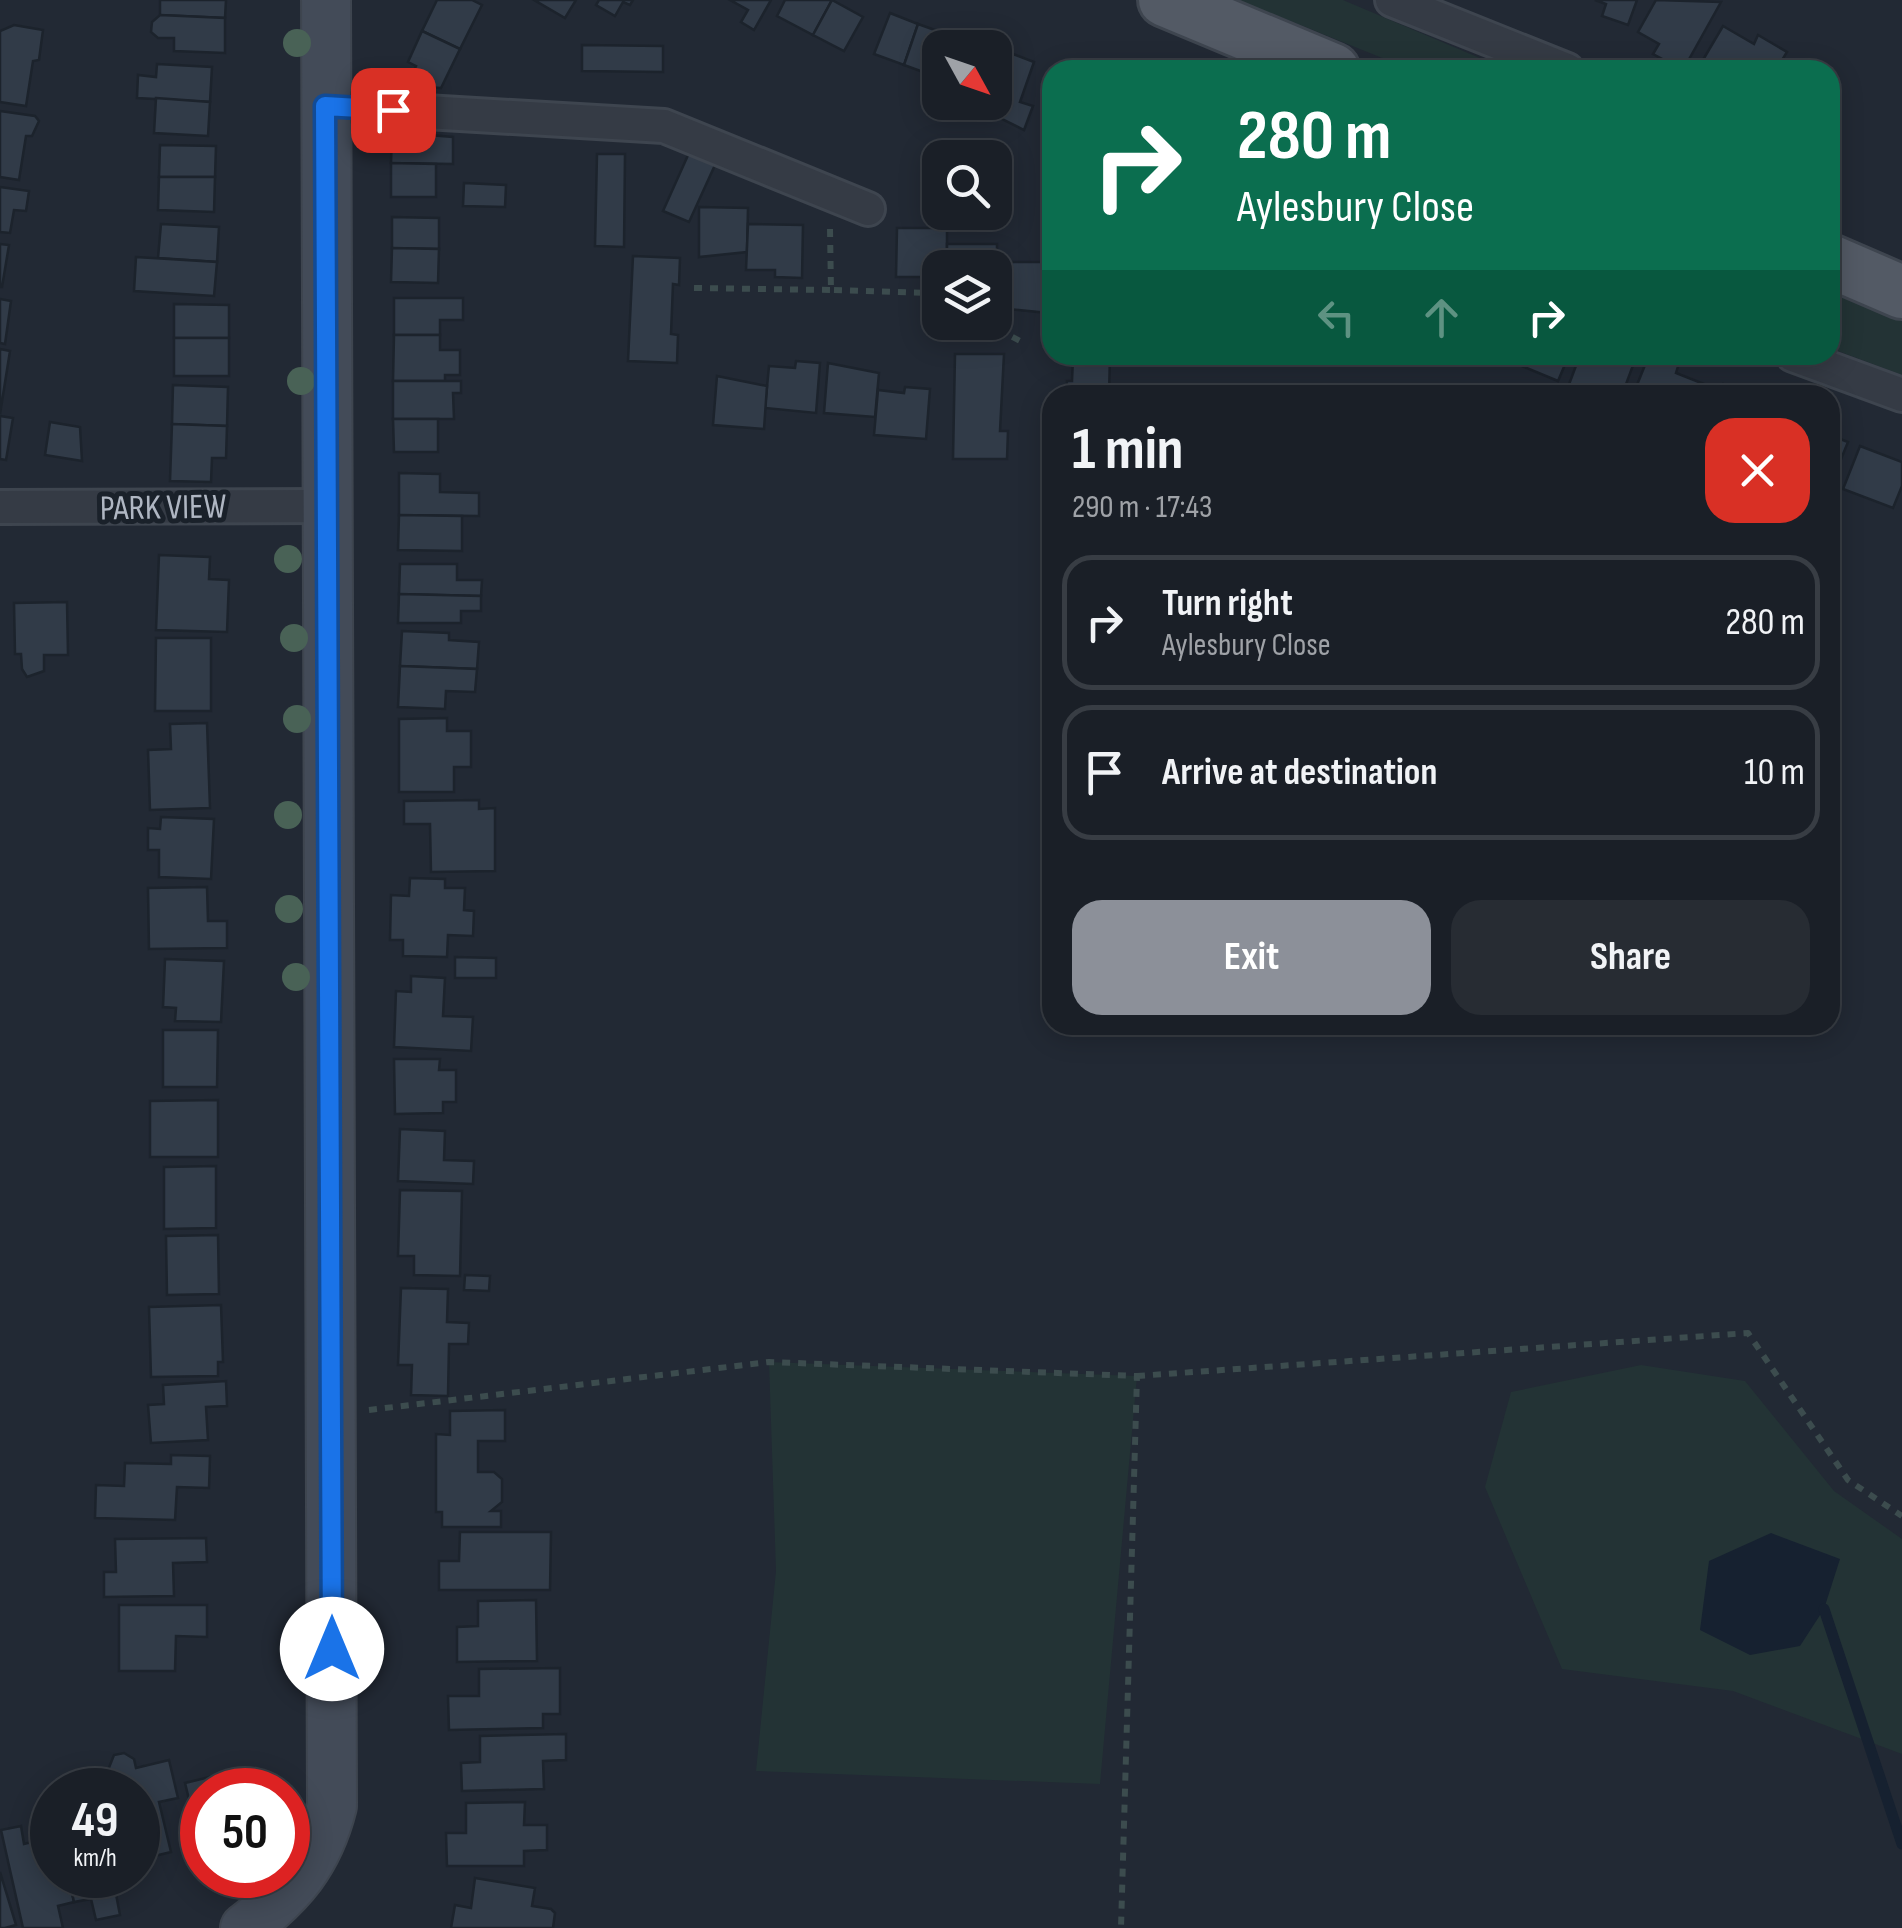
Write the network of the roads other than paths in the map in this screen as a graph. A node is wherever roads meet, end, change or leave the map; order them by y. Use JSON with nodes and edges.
{"nodes":[{"id":1,"x":326,"y":0,"type":"edge"},
{"id":2,"x":1166,"y":0,"type":"edge"},
{"id":3,"x":1392,"y":0,"type":"edge"},
{"id":4,"x":1296,"y":60,"type":"edge"},
{"id":5,"x":1542,"y":60,"type":"edge"},
{"id":6,"x":325,"y":106,"type":"junction"},
{"id":7,"x":868,"y":209,"type":"dead end"},
{"id":8,"x":1840,"y":265,"type":"edge"},
{"id":9,"x":1902,"y":292,"type":"edge"},
{"id":10,"x":1820,"y":365,"type":"edge"},
{"id":11,"x":1902,"y":395,"type":"edge"},
{"id":12,"x":326,"y":506,"type":"junction"},
{"id":13,"x":0,"y":507,"type":"edge"},
{"id":14,"x":245,"y":1928,"type":"edge"}],
"edges":[{"from":1,"to":6,"type":"main road"},
{"from":2,"to":4,"type":"main road"},
{"from":3,"to":5,"type":"street"},
{"from":6,"to":7,"type":"street"},
{"from":6,"to":12,"type":"main road"},
{"from":8,"to":9,"type":"main road"},
{"from":10,"to":11,"type":"street"},
{"from":12,"to":13,"type":"street","name":"PARK VIEW"},
{"from":12,"to":14,"type":"main road"}]}
